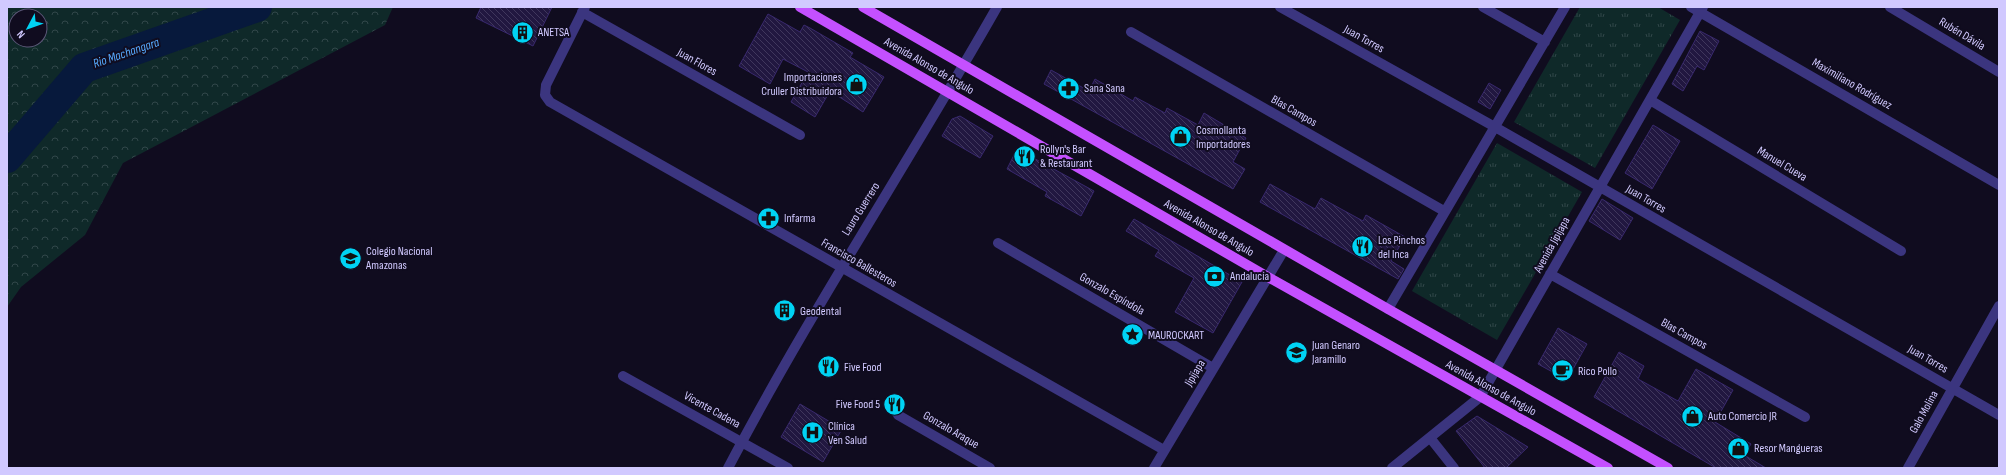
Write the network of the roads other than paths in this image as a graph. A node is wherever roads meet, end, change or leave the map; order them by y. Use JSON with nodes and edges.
{"nodes":[{"id":1,"x":800,"y":7,"type":"edge"},
{"id":2,"x":863,"y":7,"type":"edge"},
{"id":3,"x":997,"y":7,"type":"edge"},
{"id":4,"x":1280,"y":7,"type":"edge"},
{"id":5,"x":1483,"y":7,"type":"edge"},
{"id":6,"x":1565,"y":7,"type":"edge"},
{"id":7,"x":1890,"y":7,"type":"edge"},
{"id":8,"x":583,"y":9,"type":"edge"},
{"id":9,"x":1698,"y":9,"type":"edge"},
{"id":10,"x":1132,"y":32,"type":"dead end"},
{"id":11,"x":1545,"y":42,"type":"junction"},
{"id":12,"x":963,"y":66,"type":"junction"},
{"id":13,"x":1999,"y":72,"type":"edge"},
{"id":14,"x":948,"y":93,"type":"junction"},
{"id":15,"x":1650,"y":100,"type":"junction"},
{"id":16,"x":1495,"y":127,"type":"junction"},
{"id":17,"x":800,"y":135,"type":"dead end"},
{"id":18,"x":1999,"y":185,"type":"edge"},
{"id":19,"x":1599,"y":187,"type":"junction"},
{"id":20,"x":1444,"y":212,"type":"junction"},
{"id":21,"x":998,"y":243,"type":"dead end"},
{"id":22,"x":1284,"y":250,"type":"junction"},
{"id":23,"x":1901,"y":251,"type":"dead end"},
{"id":24,"x":841,"y":268,"type":"junction"},
{"id":25,"x":1550,"y":274,"type":"junction"},
{"id":26,"x":1268,"y":277,"type":"junction"},
{"id":27,"x":1999,"y":306,"type":"edge"},
{"id":28,"x":1388,"y":309,"type":"junction"},
{"id":29,"x":1213,"y":368,"type":"junction"},
{"id":30,"x":1496,"y":369,"type":"junction"},
{"id":31,"x":623,"y":376,"type":"dead end"},
{"id":32,"x":1952,"y":388,"type":"junction"},
{"id":33,"x":1480,"y":397,"type":"junction"},
{"id":34,"x":1999,"y":415,"type":"edge"},
{"id":35,"x":898,"y":416,"type":"dead end"},
{"id":36,"x":1805,"y":417,"type":"dead end"},
{"id":37,"x":1431,"y":439,"type":"junction"},
{"id":38,"x":742,"y":442,"type":"junction"},
{"id":39,"x":1164,"y":450,"type":"junction"},
{"id":40,"x":728,"y":468,"type":"edge"},
{"id":41,"x":788,"y":468,"type":"edge"},
{"id":42,"x":990,"y":468,"type":"edge"},
{"id":43,"x":1154,"y":468,"type":"edge"},
{"id":44,"x":1392,"y":468,"type":"edge"},
{"id":45,"x":1454,"y":468,"type":"edge"},
{"id":46,"x":1608,"y":468,"type":"edge"},
{"id":47,"x":1668,"y":468,"type":"edge"},
{"id":48,"x":1908,"y":468,"type":"edge"}],
"edges":[{"from":1,"to":14,"type":"main road","name":"Avenida Alonso de Angulo"},
{"from":2,"to":12,"type":"main road","name":"Avenida Alonso de Angulo"},
{"from":3,"to":12,"type":"street","name":"Lauro Guerrero"},
{"from":4,"to":16,"type":"street","name":"Juan Torres"},
{"from":5,"to":11,"type":"street"},
{"from":6,"to":11,"type":"street"},
{"from":7,"to":13,"type":"street","name":"Rubén Dávila"},
{"from":8,"to":17,"type":"street","name":"Juan Flores"},
{"from":8,"to":24,"type":"street","name":"Francisco Ballesteros"},
{"from":9,"to":15,"type":"street","name":"Avenida Jipijapa"},
{"from":9,"to":18,"type":"street","name":"Maximiliano Rodríguez"},
{"from":10,"to":20,"type":"street","name":"Blas Campos"},
{"from":11,"to":16,"type":"street"},
{"from":12,"to":14,"type":"street","name":"Lauro Guerrero"},
{"from":12,"to":22,"type":"main road","name":"Avenida Alonso de Angulo"},
{"from":14,"to":24,"type":"street","name":"Lauro Guerrero"},
{"from":14,"to":26,"type":"main road","name":"Avenida Alonso de Angulo"},
{"from":15,"to":19,"type":"street","name":"Avenida Jipijapa"},
{"from":15,"to":23,"type":"street","name":"Manuel Cueva"},
{"from":16,"to":19,"type":"street","name":"Juan Torres"},
{"from":16,"to":20,"type":"street"},
{"from":19,"to":25,"type":"street","name":"Avenida Jipijapa"},
{"from":19,"to":32,"type":"street","name":"Juan Torres"},
{"from":20,"to":28,"type":"street"},
{"from":21,"to":29,"type":"street","name":"Gonzalo Espíndola"},
{"from":22,"to":26,"type":"street","name":"Jipijapa"},
{"from":22,"to":28,"type":"main road","name":"Avenida Alonso de Angulo"},
{"from":24,"to":38,"type":"street","name":"Lauro Guerrero"},
{"from":24,"to":39,"type":"street","name":"Francisco Ballesteros"},
{"from":25,"to":30,"type":"street","name":"Avenida Jipijapa"},
{"from":25,"to":36,"type":"street","name":"Blas Campos"},
{"from":26,"to":29,"type":"street","name":"Jipijapa"},
{"from":26,"to":33,"type":"main road","name":"Avenida Alonso de Angulo"},
{"from":27,"to":32,"type":"street","name":"Galo Molina"},
{"from":28,"to":30,"type":"main road","name":"Avenida Alonso de Angulo"},
{"from":29,"to":39,"type":"street","name":"Jipijapa"},
{"from":30,"to":33,"type":"street","name":"Avenida Jipijapa"},
{"from":30,"to":47,"type":"main road","name":"Avenida Alonso de Angulo"},
{"from":31,"to":38,"type":"street","name":"Vicente Cadena"},
{"from":32,"to":34,"type":"street","name":"Juan Torres"},
{"from":32,"to":48,"type":"street","name":"Galo Molina"},
{"from":33,"to":37,"type":"street","name":"Avenida Jipijapa"},
{"from":33,"to":46,"type":"main road","name":"Avenida Alonso de Angulo"},
{"from":35,"to":42,"type":"street","name":"Gonzalo Araque"},
{"from":37,"to":44,"type":"street","name":"Avenida Jipijapa"},
{"from":37,"to":45,"type":"street"},
{"from":38,"to":40,"type":"street","name":"Lauro Guerrero"},
{"from":38,"to":41,"type":"street","name":"Vicente Cadena"},
{"from":39,"to":43,"type":"street","name":"Jipijapa"}]}
